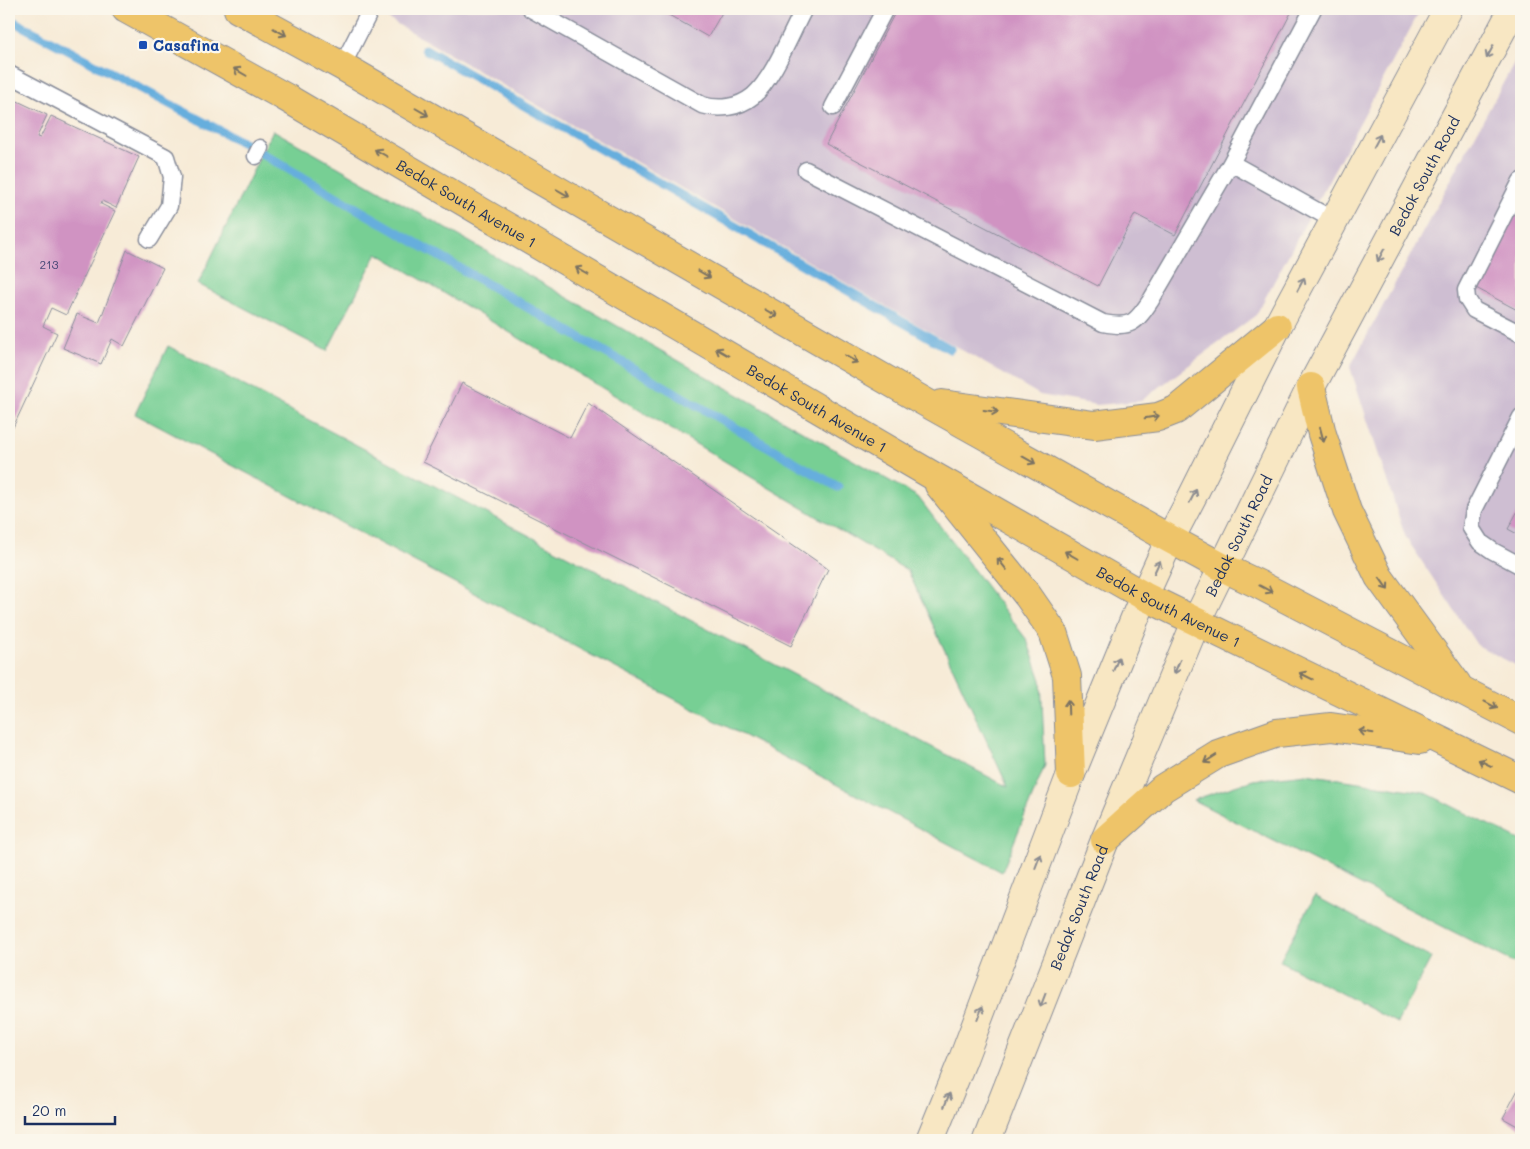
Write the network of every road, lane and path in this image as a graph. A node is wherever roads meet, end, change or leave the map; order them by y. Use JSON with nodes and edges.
{"nodes":[{"id":1,"x":126,"y":9,"type":"edge"},
{"id":2,"x":238,"y":9,"type":"edge"},
{"id":3,"x":371,"y":9,"type":"edge"},
{"id":4,"x":530,"y":9,"type":"edge"},
{"id":5,"x":804,"y":9,"type":"edge"},
{"id":6,"x":885,"y":9,"type":"edge"},
{"id":7,"x":1313,"y":9,"type":"edge"},
{"id":8,"x":1448,"y":9,"type":"edge"},
{"id":9,"x":1513,"y":9,"type":"edge"},
{"id":10,"x":342,"y":66,"type":"junction"},
{"id":11,"x":9,"y":74,"type":"edge"},
{"id":12,"x":833,"y":107,"type":"dead end"},
{"id":13,"x":1231,"y":163,"type":"junction"},
{"id":14,"x":806,"y":170,"type":"dead end"},
{"id":15,"x":1521,"y":181,"type":"edge"},
{"id":16,"x":1335,"y":221,"type":"junction"},
{"id":17,"x":149,"y":239,"type":"dead end"},
{"id":18,"x":1277,"y":327,"type":"junction"},
{"id":19,"x":1521,"y":334,"type":"edge"},
{"id":20,"x":1311,"y":388,"type":"junction"},
{"id":21,"x":925,"y":402,"type":"junction"},
{"id":22,"x":1521,"y":417,"type":"edge"},
{"id":23,"x":930,"y":474,"type":"junction"},
{"id":24,"x":1170,"y":539,"type":"junction"},
{"id":25,"x":1521,"y":566,"type":"edge"},
{"id":26,"x":1222,"y":567,"type":"junction"},
{"id":27,"x":1144,"y":596,"type":"junction"},
{"id":28,"x":1196,"y":622,"type":"junction"},
{"id":29,"x":1461,"y":689,"type":"junction"},
{"id":30,"x":1521,"y":721,"type":"edge"},
{"id":31,"x":1449,"y":744,"type":"junction"},
{"id":32,"x":1071,"y":774,"type":"junction"},
{"id":33,"x":1521,"y":780,"type":"edge"},
{"id":34,"x":1105,"y":840,"type":"junction"},
{"id":35,"x":930,"y":1140,"type":"edge"},
{"id":36,"x":987,"y":1140,"type":"edge"}],
"edges":[{"from":23,"to":1,"type":"main road","name":"Bedok South Avenue 1","one_way":true},
{"from":2,"to":10,"type":"main road","one_way":true},
{"from":3,"to":10,"type":"lane"},
{"from":4,"to":5,"type":"lane"},
{"from":6,"to":12,"type":"lane"},
{"from":7,"to":13,"type":"lane"},
{"from":16,"to":8,"type":"main road","one_way":true},
{"from":9,"to":20,"type":"main road","name":"Bedok South Road","one_way":true},
{"from":10,"to":21,"type":"main road","one_way":true},
{"from":11,"to":17,"type":"lane"},
{"from":13,"to":14,"type":"lane"},
{"from":13,"to":16,"type":"lane"},
{"from":15,"to":19,"type":"lane"},
{"from":18,"to":16,"type":"main road","one_way":true},
{"from":21,"to":18,"type":"main road","one_way":true},
{"from":24,"to":18,"type":"main road","one_way":true},
{"from":20,"to":26,"type":"main road","name":"Bedok South Road"},
{"from":20,"to":29,"type":"main road","one_way":true},
{"from":21,"to":24,"type":"main road","one_way":true},
{"from":22,"to":25,"type":"lane"},
{"from":27,"to":23,"type":"main road","name":"Bedok South Avenue 1","one_way":true},
{"from":32,"to":23,"type":"main road","one_way":true},
{"from":24,"to":26,"type":"main road"},
{"from":27,"to":24,"type":"main road","one_way":true},
{"from":26,"to":28,"type":"main road","name":"Bedok South Road"},
{"from":26,"to":29,"type":"main road","one_way":true},
{"from":27,"to":28,"type":"main road","name":"Bedok South Avenue 1"},
{"from":32,"to":27,"type":"main road","one_way":true},
{"from":31,"to":28,"type":"main road","name":"Bedok South Avenue 1","one_way":true},
{"from":28,"to":34,"type":"main road","name":"Bedok South Road","one_way":true},
{"from":29,"to":30,"type":"main road","one_way":true},
{"from":33,"to":31,"type":"main road","name":"Bedok South Avenue 1","one_way":true},
{"from":31,"to":34,"type":"main road","one_way":true},
{"from":35,"to":32,"type":"main road","one_way":true},
{"from":34,"to":36,"type":"main road","name":"Bedok South Road","one_way":true}]}
